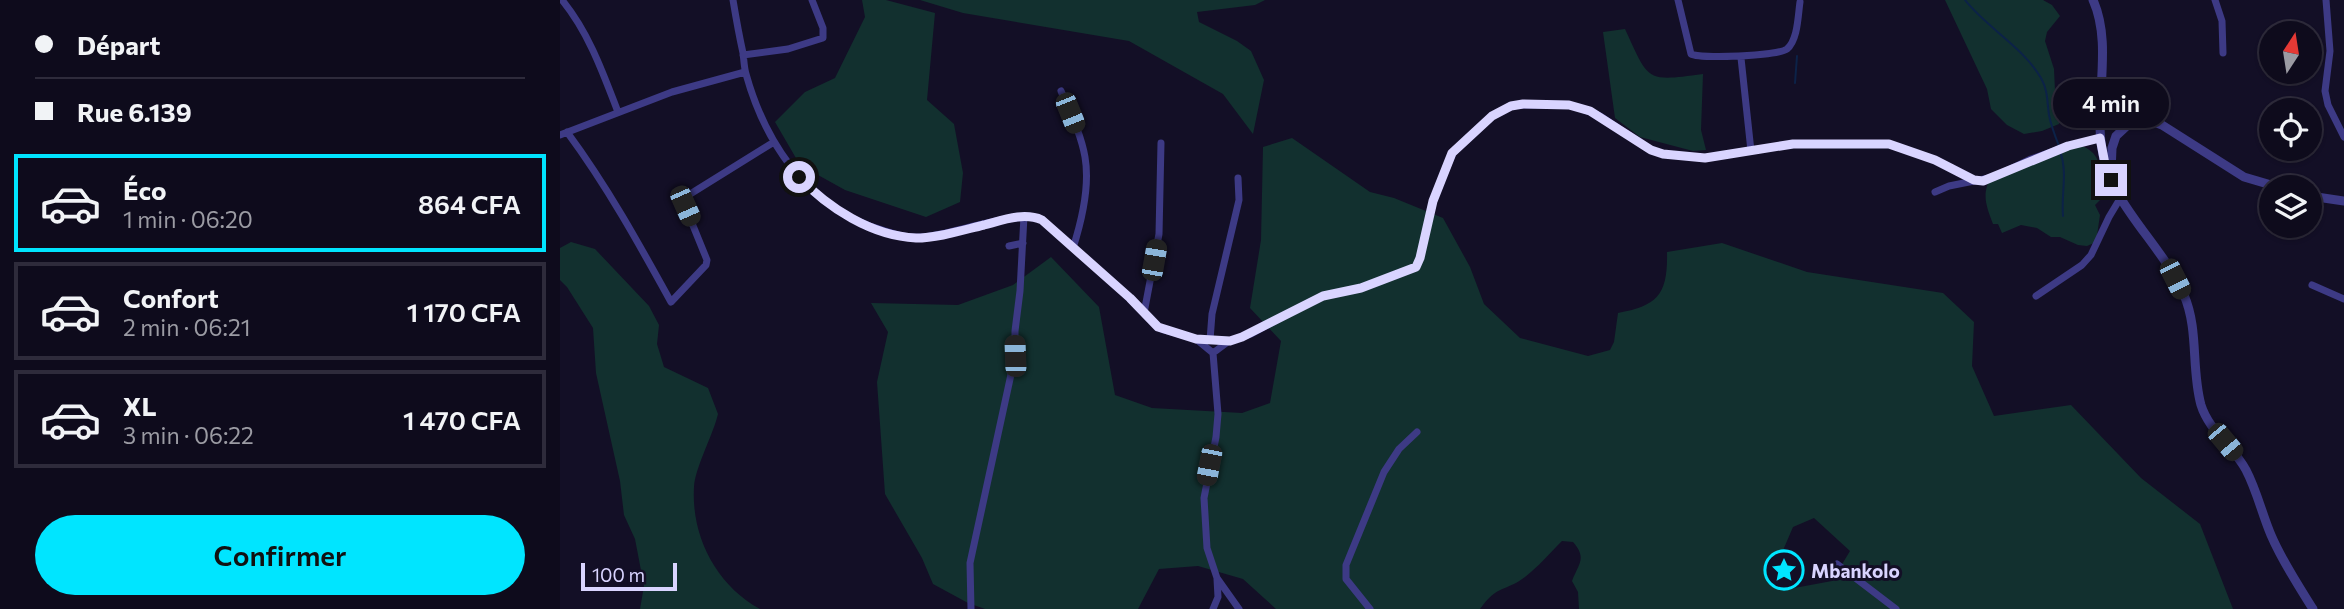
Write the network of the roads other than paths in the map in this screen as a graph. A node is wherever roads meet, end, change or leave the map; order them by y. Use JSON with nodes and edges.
{"nodes":[{"id":1,"x":562,"y":0,"type":"edge"},
{"id":2,"x":733,"y":0,"type":"edge"},
{"id":3,"x":812,"y":0,"type":"edge"},
{"id":4,"x":1678,"y":0,"type":"edge"},
{"id":5,"x":2093,"y":0,"type":"edge"},
{"id":6,"x":2215,"y":0,"type":"edge"},
{"id":7,"x":2326,"y":0,"type":"edge"},
{"id":8,"x":1800,"y":2,"type":"dead end"},
{"id":9,"x":2223,"y":53,"type":"dead end"},
{"id":10,"x":743,"y":55,"type":"junction"},
{"id":11,"x":1741,"y":58,"type":"junction"},
{"id":12,"x":745,"y":72,"type":"junction"},
{"id":13,"x":1061,"y":91,"type":"dead end"},
{"id":14,"x":618,"y":112,"type":"junction"},
{"id":15,"x":564,"y":134,"type":"edge"},
{"id":16,"x":2344,"y":137,"type":"edge"},
{"id":17,"x":2100,"y":138,"type":"junction"},
{"id":18,"x":774,"y":142,"type":"junction"},
{"id":19,"x":1161,"y":143,"type":"dead end"},
{"id":20,"x":1751,"y":151,"type":"junction"},
{"id":21,"x":1238,"y":178,"type":"dead end"},
{"id":22,"x":2111,"y":180,"type":"junction"},
{"id":23,"x":1983,"y":181,"type":"junction"},
{"id":24,"x":2259,"y":181,"type":"edge"},
{"id":25,"x":1935,"y":192,"type":"dead end"},
{"id":26,"x":2121,"y":197,"type":"junction"},
{"id":27,"x":2322,"y":198,"type":"edge"},
{"id":28,"x":2344,"y":201,"type":"edge"},
{"id":29,"x":1024,"y":216,"type":"junction"},
{"id":30,"x":1023,"y":243,"type":"junction"},
{"id":31,"x":1009,"y":246,"type":"dead end"},
{"id":32,"x":1073,"y":248,"type":"junction"},
{"id":33,"x":2312,"y":285,"type":"dead end"},
{"id":34,"x":2036,"y":296,"type":"dead end"},
{"id":35,"x":2344,"y":299,"type":"edge"},
{"id":36,"x":1144,"y":313,"type":"junction"},
{"id":37,"x":1196,"y":339,"type":"junction"},
{"id":38,"x":1210,"y":340,"type":"junction"},
{"id":39,"x":1230,"y":341,"type":"junction"},
{"id":40,"x":1213,"y":353,"type":"junction"},
{"id":41,"x":1417,"y":432,"type":"dead end"},
{"id":42,"x":1838,"y":564,"type":"dead end"},
{"id":43,"x":1217,"y":578,"type":"junction"},
{"id":44,"x":971,"y":609,"type":"edge"},
{"id":45,"x":1213,"y":609,"type":"edge"},
{"id":46,"x":1240,"y":609,"type":"edge"},
{"id":47,"x":1370,"y":609,"type":"edge"},
{"id":48,"x":1896,"y":609,"type":"edge"},
{"id":49,"x":2313,"y":609,"type":"edge"}],
"edges":[{"from":1,"to":14,"type":"street"},
{"from":2,"to":10,"type":"street"},
{"from":3,"to":10,"type":"street"},
{"from":4,"to":11,"type":"street"},
{"from":5,"to":17,"type":"street"},
{"from":6,"to":9,"type":"street"},
{"from":7,"to":16,"type":"street"},
{"from":8,"to":11,"type":"street"},
{"from":10,"to":12,"type":"street"},
{"from":11,"to":20,"type":"street"},
{"from":12,"to":14,"type":"street"},
{"from":12,"to":18,"type":"street"},
{"from":13,"to":32,"type":"street"},
{"from":14,"to":15,"type":"street"},
{"from":15,"to":18,"type":"street"},
{"from":17,"to":22,"type":"street"},
{"from":17,"to":23,"type":"street"},
{"from":18,"to":29,"type":"street"},
{"from":19,"to":36,"type":"street"},
{"from":20,"to":23,"type":"street"},
{"from":20,"to":39,"type":"street"},
{"from":21,"to":38,"type":"street"},
{"from":22,"to":24,"type":"street"},
{"from":22,"to":26,"type":"street"},
{"from":23,"to":25,"type":"street"},
{"from":26,"to":34,"type":"street"},
{"from":26,"to":49,"type":"street"},
{"from":27,"to":28,"type":"street"},
{"from":29,"to":30,"type":"street"},
{"from":29,"to":32,"type":"street"},
{"from":30,"to":31,"type":"street"},
{"from":30,"to":44,"type":"street"},
{"from":32,"to":36,"type":"street"},
{"from":33,"to":35,"type":"street"},
{"from":36,"to":37,"type":"street"},
{"from":37,"to":38,"type":"street"},
{"from":37,"to":40,"type":"street"},
{"from":38,"to":39,"type":"street"},
{"from":39,"to":40,"type":"street"},
{"from":40,"to":43,"type":"street"},
{"from":41,"to":47,"type":"street"},
{"from":42,"to":48,"type":"street"},
{"from":43,"to":45,"type":"street"},
{"from":43,"to":46,"type":"street"}]}
